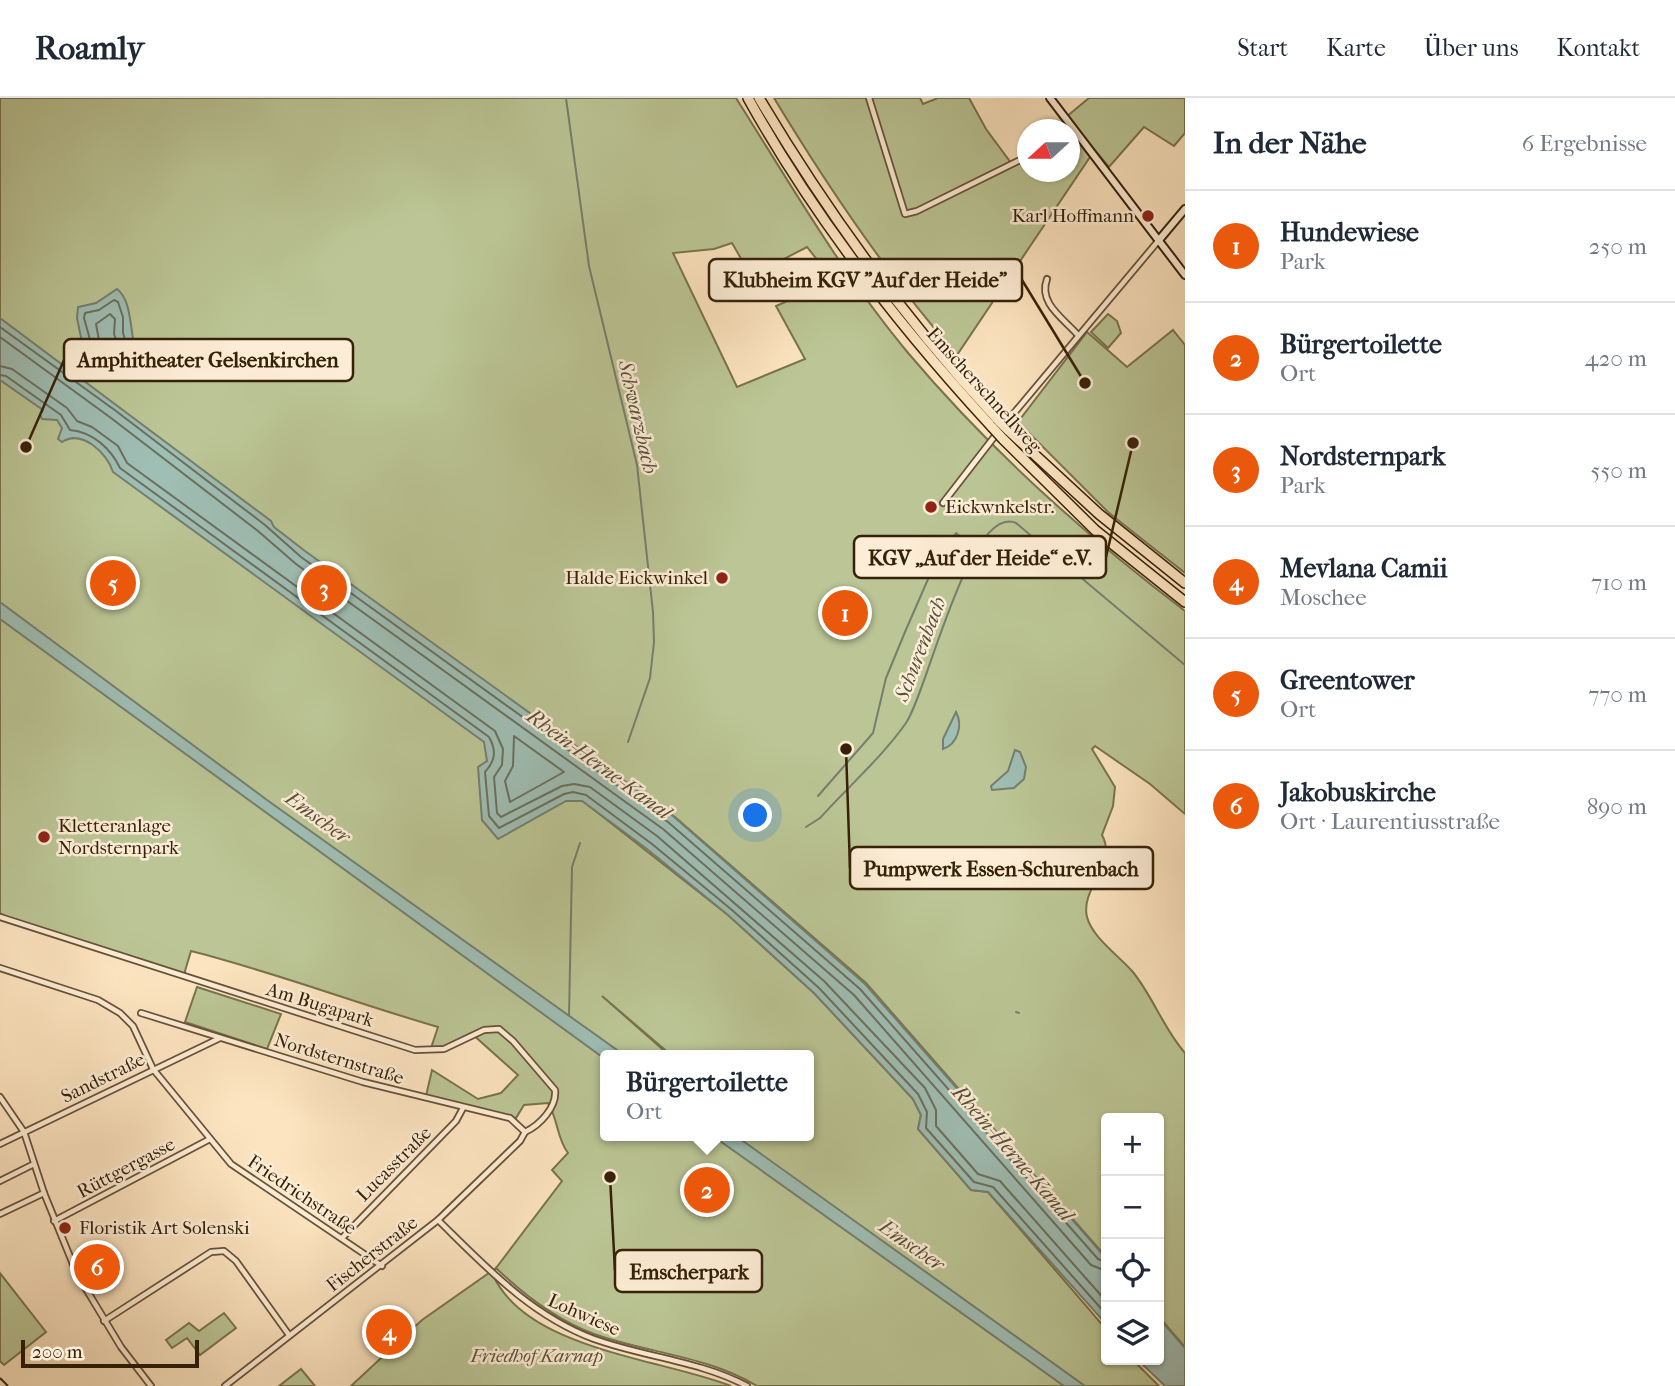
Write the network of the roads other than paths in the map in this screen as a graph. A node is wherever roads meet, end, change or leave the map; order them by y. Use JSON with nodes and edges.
{"nodes":[{"id":1,"x":748,"y":98,"type":"edge"},
{"id":2,"x":760,"y":98,"type":"edge"},
{"id":3,"x":869,"y":98,"type":"edge"},
{"id":4,"x":1050,"y":98,"type":"edge"},
{"id":5,"x":1064,"y":119,"type":"edge"},
{"id":6,"x":1080,"y":140,"type":"edge"},
{"id":7,"x":1017,"y":161,"type":"edge"},
{"id":8,"x":1185,"y":209,"type":"edge"},
{"id":9,"x":1158,"y":240,"type":"junction"},
{"id":10,"x":1185,"y":275,"type":"edge"},
{"id":11,"x":1047,"y":279,"type":"dead end"},
{"id":12,"x":1078,"y":335,"type":"junction"},
{"id":13,"x":934,"y":356,"type":"junction"},
{"id":14,"x":1006,"y":435,"type":"junction"},
{"id":15,"x":943,"y":503,"type":"dead end"},
{"id":16,"x":1185,"y":583,"type":"edge"},
{"id":17,"x":1185,"y":602,"type":"edge"},
{"id":18,"x":0,"y":917,"type":"edge"},
{"id":19,"x":0,"y":968,"type":"edge"},
{"id":20,"x":141,"y":1013,"type":"dead end"},
{"id":21,"x":220,"y":1038,"type":"junction"},
{"id":22,"x":153,"y":1069,"type":"junction"},
{"id":23,"x":0,"y":1097,"type":"edge"},
{"id":24,"x":463,"y":1108,"type":"junction"},
{"id":25,"x":24,"y":1132,"type":"junction"},
{"id":26,"x":525,"y":1132,"type":"junction"},
{"id":27,"x":210,"y":1139,"type":"junction"},
{"id":28,"x":0,"y":1144,"type":"edge"},
{"id":29,"x":34,"y":1164,"type":"junction"},
{"id":30,"x":0,"y":1181,"type":"edge"},
{"id":31,"x":44,"y":1193,"type":"junction"},
{"id":32,"x":0,"y":1214,"type":"edge"},
{"id":33,"x":438,"y":1220,"type":"junction"},
{"id":34,"x":54,"y":1221,"type":"junction"},
{"id":35,"x":342,"y":1238,"type":"junction"},
{"id":36,"x":382,"y":1266,"type":"junction"},
{"id":37,"x":104,"y":1321,"type":"junction"},
{"id":38,"x":289,"y":1335,"type":"junction"},
{"id":39,"x":151,"y":1386,"type":"edge"},
{"id":40,"x":225,"y":1386,"type":"edge"},
{"id":41,"x":747,"y":1386,"type":"edge"}],
"edges":[{"from":1,"to":13,"type":"highway","name":"Emscherschnellweg"},
{"from":2,"to":13,"type":"highway","name":"Emscherschnellweg"},
{"from":3,"to":7,"type":"street"},
{"from":4,"to":5,"type":"street"},
{"from":6,"to":9,"type":"street"},
{"from":8,"to":9,"type":"street"},
{"from":9,"to":10,"type":"street"},
{"from":9,"to":12,"type":"street"},
{"from":11,"to":12,"type":"street"},
{"from":12,"to":15,"type":"street"},
{"from":13,"to":14,"type":"highway","name":"Emscherschnellweg","bridge":true},
{"from":14,"to":16,"type":"highway","name":"Emscherschnellweg"},
{"from":14,"to":17,"type":"highway","name":"Emscherschnellweg"},
{"from":18,"to":26,"type":"street","name":"Am Bugapark"},
{"from":19,"to":22,"type":"street","name":"Friedrichstraße"},
{"from":20,"to":21,"type":"street","name":"Nordsternstraße"},
{"from":21,"to":22,"type":"street","name":"Sandstraße"},
{"from":21,"to":24,"type":"street","name":"Nordsternstraße"},
{"from":22,"to":25,"type":"street","name":"Sandstraße"},
{"from":22,"to":27,"type":"street","name":"Friedrichstraße"},
{"from":23,"to":25,"type":"street"},
{"from":24,"to":26,"type":"street","name":"Nordsternstraße"},
{"from":24,"to":35,"type":"street","name":"Lucasstraße"},
{"from":25,"to":28,"type":"street","name":"Sandstraße"},
{"from":25,"to":29,"type":"street"},
{"from":26,"to":33,"type":"street","name":"Fischerstraße"},
{"from":27,"to":34,"type":"street","name":"Rüttgergasse"},
{"from":27,"to":35,"type":"street","name":"Friedrichstraße"},
{"from":29,"to":30,"type":"street"},
{"from":29,"to":31,"type":"street"},
{"from":31,"to":32,"type":"street"},
{"from":31,"to":34,"type":"street"},
{"from":33,"to":36,"type":"street","name":"Fischerstraße"},
{"from":33,"to":41,"type":"street","name":"Lohwiese"},
{"from":34,"to":37,"type":"street"},
{"from":35,"to":36,"type":"street","name":"Friedrichstraße"},
{"from":36,"to":38,"type":"street","name":"Fischerstraße"},
{"from":37,"to":38,"type":"street"},
{"from":37,"to":39,"type":"street"},
{"from":38,"to":40,"type":"street","name":"Fischerstraße"}]}
